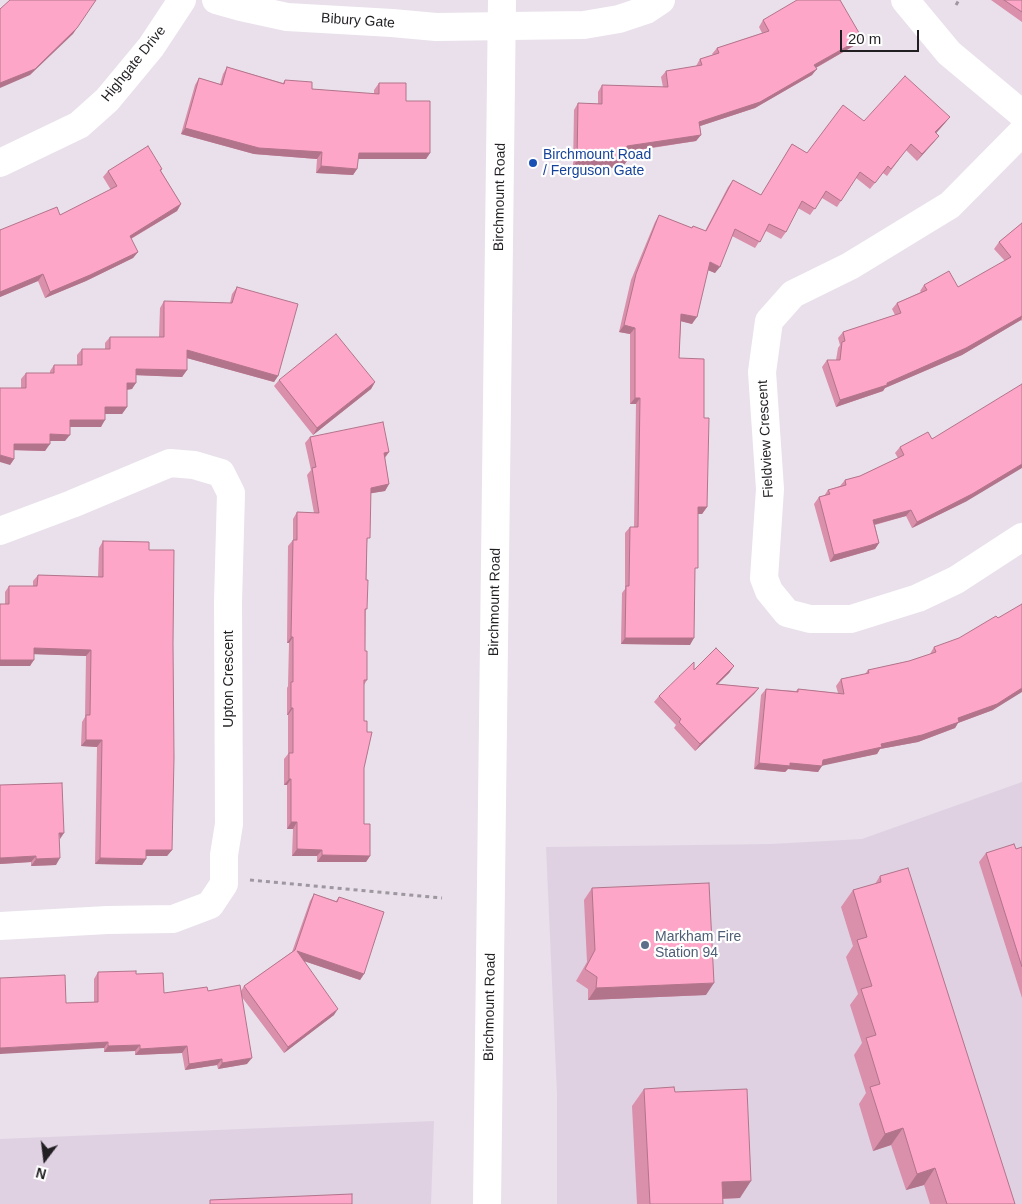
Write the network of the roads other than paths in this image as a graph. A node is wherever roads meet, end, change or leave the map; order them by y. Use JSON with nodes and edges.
{"nodes":[{"id":1,"x":182,"y":0,"type":"edge"},
{"id":2,"x":216,"y":0,"type":"edge"},
{"id":3,"x":662,"y":0,"type":"edge"},
{"id":4,"x":904,"y":0,"type":"edge"},
{"id":5,"x":502,"y":13,"type":"edge"},
{"id":6,"x":1022,"y":114,"type":"edge"},
{"id":7,"x":1022,"y":132,"type":"edge"},
{"id":8,"x":0,"y":163,"type":"edge"},
{"id":9,"x":0,"y":531,"type":"edge"},
{"id":10,"x":1022,"y":537,"type":"edge"},
{"id":11,"x":0,"y":926,"type":"edge"},
{"id":12,"x":487,"y":1204,"type":"edge"}],
"edges":[{"from":1,"to":8,"type":"street","name":"Highgate Drive"},
{"from":2,"to":5,"type":"street","name":"Bibury Gate"},
{"from":3,"to":5,"type":"street","name":"Bibury Gate"},
{"from":4,"to":6,"type":"street"},
{"from":5,"to":12,"type":"street","name":"Birchmount Road"},
{"from":7,"to":10,"type":"street","name":"Fieldview Crescent"},
{"from":9,"to":11,"type":"street","name":"Upton Crescent"}]}
